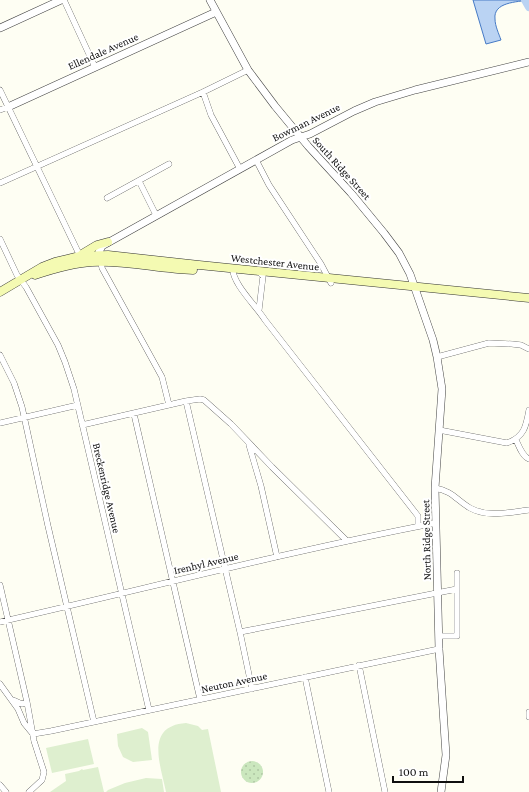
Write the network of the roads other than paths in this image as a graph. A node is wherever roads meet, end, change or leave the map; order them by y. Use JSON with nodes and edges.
{"nodes":[{"id":1,"x":63,"y":0,"type":"edge"},
{"id":2,"x":210,"y":0,"type":"edge"},
{"id":3,"x":216,"y":12,"type":"junction"},
{"id":4,"x":0,"y":28,"type":"edge"},
{"id":5,"x":529,"y":62,"type":"edge"},
{"id":6,"x":95,"y":67,"type":"junction"},
{"id":7,"x":248,"y":70,"type":"junction"},
{"id":8,"x":0,"y":90,"type":"edge"},
{"id":9,"x":203,"y":92,"type":"junction"},
{"id":10,"x":8,"y":107,"type":"junction"},
{"id":11,"x":0,"y":110,"type":"edge"},
{"id":12,"x":301,"y":137,"type":"junction"},
{"id":13,"x":256,"y":160,"type":"junction"},
{"id":14,"x":169,"y":164,"type":"dead end"},
{"id":15,"x":38,"y":166,"type":"junction"},
{"id":16,"x":240,"y":169,"type":"junction"},
{"id":17,"x":139,"y":180,"type":"junction"},
{"id":18,"x":0,"y":183,"type":"edge"},
{"id":19,"x":107,"y":198,"type":"dead end"},
{"id":20,"x":156,"y":215,"type":"junction"},
{"id":21,"x":0,"y":239,"type":"edge"},
{"id":22,"x":108,"y":242,"type":"junction"},
{"id":23,"x":80,"y":256,"type":"junction"},
{"id":24,"x":103,"y":258,"type":"junction"},
{"id":25,"x":233,"y":271,"type":"junction"},
{"id":26,"x":261,"y":274,"type":"junction"},
{"id":27,"x":23,"y":280,"type":"junction"},
{"id":28,"x":330,"y":280,"type":"junction"},
{"id":29,"x":415,"y":289,"type":"junction"},
{"id":30,"x":0,"y":292,"type":"edge"},
{"id":31,"x":529,"y":298,"type":"edge"},
{"id":32,"x":529,"y":302,"type":"edge"},
{"id":33,"x":259,"y":310,"type":"junction"},
{"id":34,"x":529,"y":349,"type":"edge"},
{"id":35,"x":0,"y":355,"type":"edge"},
{"id":36,"x":437,"y":357,"type":"junction"},
{"id":37,"x":186,"y":401,"type":"junction"},
{"id":38,"x":78,"y":405,"type":"junction"},
{"id":39,"x":169,"y":405,"type":"junction"},
{"id":40,"x":529,"y":410,"type":"edge"},
{"id":41,"x":134,"y":414,"type":"junction"},
{"id":42,"x":24,"y":417,"type":"junction"},
{"id":43,"x":0,"y":423,"type":"edge"},
{"id":44,"x":82,"y":425,"type":"junction"},
{"id":45,"x":439,"y":430,"type":"junction"},
{"id":46,"x":516,"y":440,"type":"junction"},
{"id":47,"x":249,"y":442,"type":"junction"},
{"id":48,"x":529,"y":458,"type":"edge"},
{"id":49,"x":436,"y":488,"type":"junction"},
{"id":50,"x":529,"y":510,"type":"edge"},
{"id":51,"x":436,"y":523,"type":"junction"},
{"id":52,"x":418,"y":526,"type":"junction"},
{"id":53,"x":347,"y":541,"type":"junction"},
{"id":54,"x":276,"y":557,"type":"junction"},
{"id":55,"x":225,"y":569,"type":"junction"},
{"id":56,"x":457,"y":573,"type":"dead end"},
{"id":57,"x":173,"y":581,"type":"junction"},
{"id":58,"x":0,"y":585,"type":"edge"},
{"id":59,"x":457,"y":589,"type":"junction"},
{"id":60,"x":121,"y":593,"type":"junction"},
{"id":61,"x":438,"y":593,"type":"junction"},
{"id":62,"x":68,"y":606,"type":"junction"},
{"id":63,"x":9,"y":620,"type":"junction"},
{"id":64,"x":0,"y":622,"type":"edge"},
{"id":65,"x":240,"y":632,"type":"junction"},
{"id":66,"x":438,"y":636,"type":"junction"},
{"id":67,"x":439,"y":648,"type":"junction"},
{"id":68,"x":359,"y":665,"type":"junction"},
{"id":69,"x":306,"y":677,"type":"junction"},
{"id":70,"x":0,"y":684,"type":"edge"},
{"id":71,"x":252,"y":688,"type":"junction"},
{"id":72,"x":11,"y":699,"type":"junction"},
{"id":73,"x":200,"y":699,"type":"junction"},
{"id":74,"x":27,"y":702,"type":"junction"},
{"id":75,"x":149,"y":710,"type":"junction"},
{"id":76,"x":529,"y":712,"type":"edge"},
{"id":77,"x":529,"y":717,"type":"edge"},
{"id":78,"x":94,"y":722,"type":"junction"},
{"id":79,"x":33,"y":734,"type":"junction"},
{"id":80,"x":0,"y":785,"type":"edge"},
{"id":81,"x":6,"y":792,"type":"edge"},
{"id":82,"x":30,"y":792,"type":"edge"},
{"id":83,"x":329,"y":792,"type":"edge"},
{"id":84,"x":385,"y":792,"type":"edge"},
{"id":85,"x":441,"y":792,"type":"edge"}],
"edges":[{"from":1,"to":4,"type":"street"},
{"from":1,"to":6,"type":"street"},
{"from":2,"to":3,"type":"street","name":"South Ridge Street"},
{"from":3,"to":6,"type":"street","name":"Ellendale Avenue"},
{"from":3,"to":7,"type":"street","name":"South Ridge Street"},
{"from":5,"to":12,"type":"street","name":"Bowman Avenue"},
{"from":6,"to":10,"type":"street","name":"Ellendale Avenue"},
{"from":7,"to":9,"type":"street"},
{"from":7,"to":12,"type":"street","name":"South Ridge Street"},
{"from":8,"to":10,"type":"street"},
{"from":9,"to":15,"type":"street"},
{"from":9,"to":16,"type":"street"},
{"from":10,"to":11,"type":"street","name":"Ellendale Avenue"},
{"from":10,"to":15,"type":"street"},
{"from":12,"to":13,"type":"street","name":"Bowman Avenue"},
{"from":12,"to":29,"type":"street","name":"South Ridge Street"},
{"from":13,"to":16,"type":"street","name":"Bowman Avenue"},
{"from":13,"to":28,"type":"street"},
{"from":14,"to":17,"type":"street"},
{"from":15,"to":18,"type":"street"},
{"from":15,"to":23,"type":"street"},
{"from":16,"to":20,"type":"street","name":"Bowman Avenue"},
{"from":17,"to":19,"type":"street"},
{"from":17,"to":20,"type":"street"},
{"from":20,"to":22,"type":"street","name":"Bowman Avenue"},
{"from":21,"to":27,"type":"street","name":"Breckenridge Avenue"},
{"from":22,"to":23,"type":"main road"},
{"from":22,"to":24,"type":"street","name":"Bowman Avenue"},
{"from":23,"to":24,"type":"main road","name":"Westchester Avenue"},
{"from":23,"to":27,"type":"main road","name":"Westchester Avenue"},
{"from":24,"to":25,"type":"main road","name":"Westchester Avenue"},
{"from":24,"to":27,"type":"main road","name":"Westchester Avenue"},
{"from":24,"to":39,"type":"street"},
{"from":25,"to":26,"type":"main road","name":"Westchester Avenue"},
{"from":25,"to":33,"type":"street"},
{"from":26,"to":28,"type":"main road","name":"Westchester Avenue"},
{"from":26,"to":33,"type":"street"},
{"from":27,"to":30,"type":"main road","name":"Westchester Avenue"},
{"from":27,"to":38,"type":"street","name":"Breckenridge Avenue"},
{"from":28,"to":29,"type":"main road","name":"Westchester Avenue"},
{"from":29,"to":31,"type":"main road","name":"Westchester Avenue"},
{"from":29,"to":32,"type":"main road","name":"Westchester Avenue"},
{"from":29,"to":36,"type":"street","name":"North Ridge Street"},
{"from":33,"to":52,"type":"street"},
{"from":34,"to":36,"type":"street"},
{"from":35,"to":42,"type":"street"},
{"from":36,"to":45,"type":"street","name":"North Ridge Street"},
{"from":37,"to":39,"type":"street"},
{"from":37,"to":47,"type":"street"},
{"from":37,"to":55,"type":"street"},
{"from":38,"to":42,"type":"street"},
{"from":38,"to":44,"type":"street","name":"Breckenridge Avenue"},
{"from":39,"to":41,"type":"street"},
{"from":40,"to":46,"type":"street"},
{"from":41,"to":44,"type":"street"},
{"from":41,"to":57,"type":"street"},
{"from":42,"to":43,"type":"street"},
{"from":42,"to":62,"type":"street"},
{"from":44,"to":60,"type":"street","name":"Breckenridge Avenue"},
{"from":45,"to":46,"type":"street"},
{"from":45,"to":49,"type":"street","name":"North Ridge Street"},
{"from":46,"to":48,"type":"street"},
{"from":47,"to":53,"type":"street"},
{"from":47,"to":54,"type":"street"},
{"from":49,"to":50,"type":"street"},
{"from":49,"to":51,"type":"street","name":"North Ridge Street"},
{"from":51,"to":52,"type":"street","name":"Irenhyl Avenue"},
{"from":51,"to":61,"type":"street","name":"North Ridge Street"},
{"from":52,"to":53,"type":"street","name":"Irenhyl Avenue"},
{"from":53,"to":54,"type":"street","name":"Irenhyl Avenue"},
{"from":54,"to":55,"type":"street","name":"Irenhyl Avenue"},
{"from":55,"to":57,"type":"street","name":"Irenhyl Avenue"},
{"from":55,"to":65,"type":"street"},
{"from":56,"to":59,"type":"street"},
{"from":57,"to":60,"type":"street","name":"Irenhyl Avenue"},
{"from":57,"to":73,"type":"street"},
{"from":58,"to":63,"type":"street"},
{"from":59,"to":61,"type":"street"},
{"from":59,"to":66,"type":"street"},
{"from":60,"to":62,"type":"street","name":"Irenhyl Avenue"},
{"from":60,"to":75,"type":"street","name":"Breckenridge Avenue"},
{"from":61,"to":65,"type":"street"},
{"from":61,"to":66,"type":"street","name":"North Ridge Street"},
{"from":62,"to":63,"type":"street","name":"Irenhyl Avenue"},
{"from":62,"to":78,"type":"street"},
{"from":63,"to":64,"type":"street","name":"Irenhyl Avenue"},
{"from":63,"to":74,"type":"street"},
{"from":65,"to":71,"type":"street"},
{"from":66,"to":67,"type":"street","name":"North Ridge Street"},
{"from":67,"to":68,"type":"street","name":"Neuton Avenue"},
{"from":67,"to":85,"type":"street","name":"North Ridge Street"},
{"from":68,"to":69,"type":"street","name":"Neuton Avenue"},
{"from":68,"to":84,"type":"street"},
{"from":69,"to":71,"type":"street","name":"Neuton Avenue"},
{"from":69,"to":83,"type":"street"},
{"from":70,"to":72,"type":"street"},
{"from":71,"to":73,"type":"street","name":"Neuton Avenue"},
{"from":72,"to":74,"type":"street"},
{"from":72,"to":79,"type":"street"},
{"from":73,"to":75,"type":"street","name":"Neuton Avenue"},
{"from":74,"to":79,"type":"street"},
{"from":75,"to":78,"type":"street","name":"Neuton Avenue"},
{"from":76,"to":77,"type":"street"},
{"from":78,"to":79,"type":"street","name":"Neuton Avenue"},
{"from":79,"to":82,"type":"street"},
{"from":80,"to":81,"type":"street"}]}
